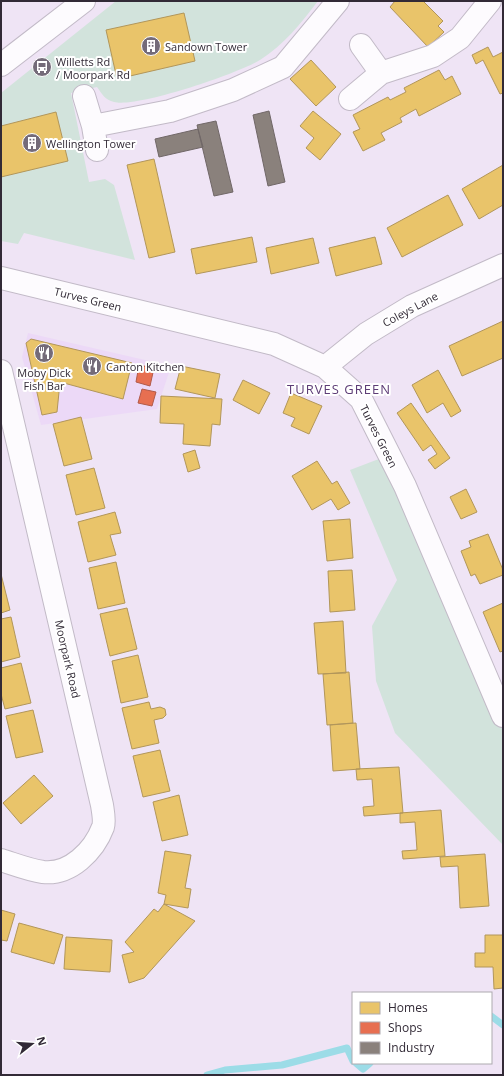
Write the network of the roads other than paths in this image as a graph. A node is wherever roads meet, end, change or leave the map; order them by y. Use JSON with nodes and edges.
{"nodes":[{"id":1,"x":84,"y":1,"type":"edge"},
{"id":2,"x":338,"y":1,"type":"edge"},
{"id":3,"x":490,"y":1,"type":"edge"},
{"id":4,"x":503,"y":8,"type":"edge"},
{"id":5,"x":360,"y":45,"type":"dead end"},
{"id":6,"x":1,"y":65,"type":"edge"},
{"id":7,"x":381,"y":73,"type":"junction"},
{"id":8,"x":84,"y":96,"type":"dead end"},
{"id":9,"x":350,"y":99,"type":"dead end"},
{"id":10,"x":93,"y":126,"type":"junction"},
{"id":11,"x":97,"y":150,"type":"dead end"},
{"id":12,"x":503,"y":265,"type":"edge"},
{"id":13,"x":1,"y":278,"type":"edge"},
{"id":14,"x":325,"y":367,"type":"junction"},
{"id":15,"x":1,"y":371,"type":"edge"},
{"id":16,"x":503,"y":716,"type":"edge"},
{"id":17,"x":1,"y":860,"type":"edge"}],
"edges":[{"from":1,"to":6,"type":"street"},
{"from":2,"to":10,"type":"street"},
{"from":3,"to":4,"type":"street"},
{"from":3,"to":7,"type":"street"},
{"from":5,"to":7,"type":"street"},
{"from":7,"to":9,"type":"street"},
{"from":8,"to":10,"type":"street"},
{"from":10,"to":11,"type":"street"},
{"from":12,"to":14,"type":"street","name":"Coleys Lane"},
{"from":13,"to":14,"type":"street","name":"Turves Green"},
{"from":14,"to":16,"type":"street","name":"Turves Green"},
{"from":15,"to":17,"type":"street","name":"Moorpark Road"}]}
